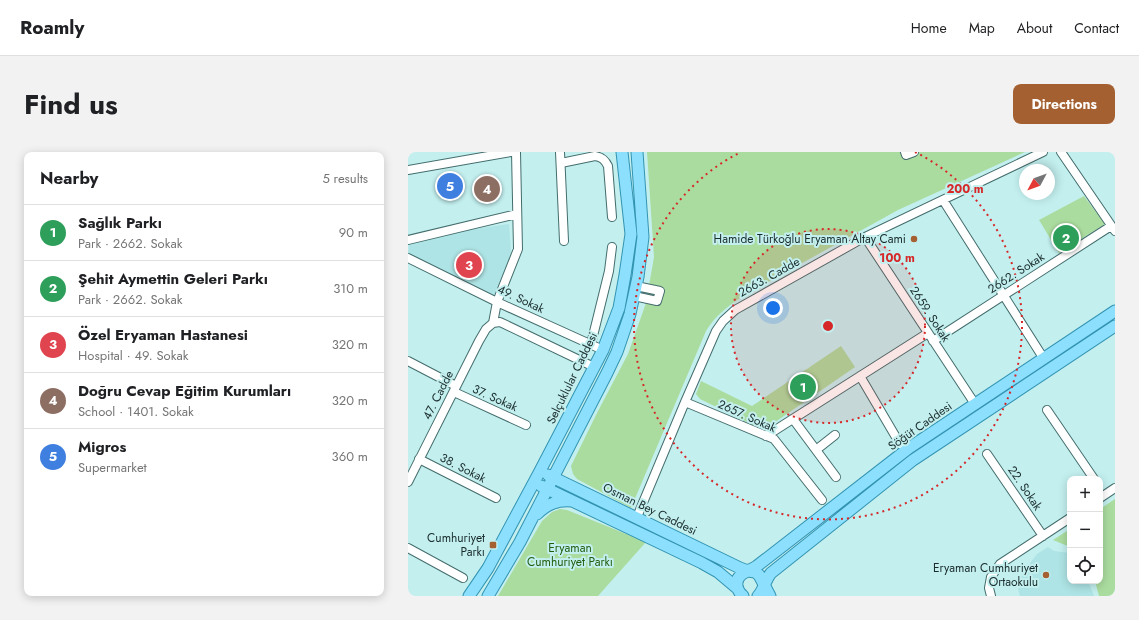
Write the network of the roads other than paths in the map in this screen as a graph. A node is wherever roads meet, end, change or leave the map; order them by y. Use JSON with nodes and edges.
{"nodes":[{"id":1,"x":511,"y":152,"type":"edge"},
{"id":2,"x":516,"y":152,"type":"edge"},
{"id":3,"x":560,"y":152,"type":"edge"},
{"id":4,"x":622,"y":152,"type":"edge"},
{"id":5,"x":636,"y":152,"type":"edge"},
{"id":6,"x":905,"y":152,"type":"edge"},
{"id":7,"x":914,"y":152,"type":"edge"},
{"id":8,"x":1043,"y":152,"type":"edge"},
{"id":9,"x":1061,"y":152,"type":"edge"},
{"id":10,"x":472,"y":155,"type":"edge"},
{"id":11,"x":561,"y":163,"type":"junction"},
{"id":12,"x":408,"y":170,"type":"edge"},
{"id":13,"x":943,"y":200,"type":"junction"},
{"id":14,"x":517,"y":214,"type":"junction"},
{"id":15,"x":612,"y":217,"type":"dead end"},
{"id":16,"x":1113,"y":229,"type":"edge"},
{"id":17,"x":865,"y":237,"type":"junction"},
{"id":18,"x":408,"y":240,"type":"edge"},
{"id":19,"x":564,"y":241,"type":"dead end"},
{"id":20,"x":612,"y":247,"type":"dead end"},
{"id":21,"x":408,"y":258,"type":"edge"},
{"id":22,"x":1004,"y":296,"type":"junction"},
{"id":23,"x":498,"y":302,"type":"junction"},
{"id":24,"x":1115,"y":311,"type":"edge"},
{"id":25,"x":493,"y":322,"type":"junction"},
{"id":26,"x":1115,"y":326,"type":"edge"},
{"id":27,"x":928,"y":333,"type":"junction"},
{"id":28,"x":933,"y":341,"type":"junction"},
{"id":29,"x":591,"y":344,"type":"junction"},
{"id":30,"x":603,"y":350,"type":"junction"},
{"id":31,"x":1044,"y":359,"type":"junction"},
{"id":32,"x":408,"y":360,"type":"edge"},
{"id":33,"x":594,"y":367,"type":"junction"},
{"id":34,"x":607,"y":373,"type":"junction"},
{"id":35,"x":860,"y":376,"type":"junction"},
{"id":36,"x":455,"y":389,"type":"junction"},
{"id":37,"x":685,"y":402,"type":"junction"},
{"id":38,"x":975,"y":404,"type":"junction"},
{"id":39,"x":1047,"y":410,"type":"dead end"},
{"id":40,"x":793,"y":419,"type":"junction"},
{"id":41,"x":526,"y":425,"type":"dead end"},
{"id":42,"x":766,"y":436,"type":"junction"},
{"id":43,"x":835,"y":436,"type":"dead end"},
{"id":44,"x":900,"y":444,"type":"dead end"},
{"id":45,"x":816,"y":450,"type":"junction"},
{"id":46,"x":987,"y":454,"type":"dead end"},
{"id":47,"x":419,"y":459,"type":"junction"},
{"id":48,"x":540,"y":471,"type":"junction"},
{"id":49,"x":409,"y":476,"type":"edge"},
{"id":50,"x":1092,"y":476,"type":"edge"},
{"id":51,"x":554,"y":477,"type":"junction"},
{"id":52,"x":836,"y":477,"type":"dead end"},
{"id":53,"x":534,"y":482,"type":"junction"},
{"id":54,"x":1115,"y":488,"type":"edge"},
{"id":55,"x":548,"y":489,"type":"junction"},
{"id":56,"x":1103,"y":494,"type":"edge"},
{"id":57,"x":496,"y":498,"type":"dead end"},
{"id":58,"x":822,"y":500,"type":"dead end"},
{"id":59,"x":574,"y":502,"type":"junction"},
{"id":60,"x":637,"y":517,"type":"junction"},
{"id":61,"x":532,"y":519,"type":"junction"},
{"id":62,"x":1067,"y":520,"type":"edge"},
{"id":63,"x":1043,"y":536,"type":"junction"},
{"id":64,"x":408,"y":548,"type":"edge"},
{"id":65,"x":748,"y":571,"type":"junction"},
{"id":66,"x":463,"y":578,"type":"dead end"},
{"id":67,"x":764,"y":585,"type":"junction"},
{"id":68,"x":738,"y":593,"type":"edge"},
{"id":69,"x":469,"y":596,"type":"edge"},
{"id":70,"x":488,"y":596,"type":"edge"},
{"id":71,"x":758,"y":596,"type":"edge"},
{"id":72,"x":770,"y":596,"type":"edge"},
{"id":73,"x":992,"y":596,"type":"edge"}],
"edges":[{"from":1,"to":10,"type":"street"},
{"from":2,"to":14,"type":"street"},
{"from":3,"to":11,"type":"street"},
{"from":4,"to":30,"type":"main road","name":"Selçuklular Caddesi"},
{"from":5,"to":34,"type":"main road"},
{"from":6,"to":7,"type":"street"},
{"from":8,"to":13,"type":"street","name":"2663. Cadde"},
{"from":9,"to":16,"type":"street"},
{"from":10,"to":12,"type":"street"},
{"from":11,"to":15,"type":"street"},
{"from":11,"to":19,"type":"street"},
{"from":13,"to":17,"type":"street","name":"2663. Cadde"},
{"from":13,"to":22,"type":"street"},
{"from":14,"to":18,"type":"street"},
{"from":14,"to":23,"type":"street"},
{"from":16,"to":22,"type":"street","name":"2662. Sokak"},
{"from":17,"to":27,"type":"street","name":"2659. Sokak"},
{"from":17,"to":37,"type":"street","name":"2663. Cadde"},
{"from":20,"to":29,"type":"street"},
{"from":21,"to":23,"type":"street","name":"49. Sokak"},
{"from":22,"to":28,"type":"street","name":"2662. Sokak"},
{"from":22,"to":31,"type":"street"},
{"from":23,"to":25,"type":"street"},
{"from":23,"to":29,"type":"street","name":"49. Sokak"},
{"from":24,"to":31,"type":"main road","name":"Söğüt Caddesi"},
{"from":25,"to":33,"type":"street"},
{"from":25,"to":36,"type":"street","name":"47. Cadde"},
{"from":26,"to":67,"type":"main road","name":"Söğüt Caddesi"},
{"from":27,"to":28,"type":"street","name":"2659. Sokak"},
{"from":27,"to":35,"type":"street"},
{"from":28,"to":38,"type":"street","name":"2659. Sokak"},
{"from":29,"to":30,"type":"street","name":"49. Sokak"},
{"from":30,"to":33,"type":"main road","name":"Selçuklular Caddesi"},
{"from":31,"to":38,"type":"main road","name":"Söğüt Caddesi"},
{"from":32,"to":36,"type":"street","name":"37. Sokak"},
{"from":33,"to":34,"type":"main road"},
{"from":33,"to":48,"type":"main road","name":"Selçuklular Caddesi"},
{"from":34,"to":51,"type":"main road"},
{"from":35,"to":40,"type":"street"},
{"from":35,"to":44,"type":"street"},
{"from":36,"to":41,"type":"street","name":"37. Sokak"},
{"from":36,"to":47,"type":"street","name":"47. Cadde"},
{"from":37,"to":42,"type":"street","name":"2657. Sokak"},
{"from":37,"to":60,"type":"street","name":"2663. Cadde"},
{"from":38,"to":65,"type":"main road","name":"Söğüt Caddesi"},
{"from":39,"to":50,"type":"street"},
{"from":40,"to":42,"type":"street"},
{"from":40,"to":45,"type":"street"},
{"from":42,"to":58,"type":"street","name":"2657. Sokak"},
{"from":43,"to":45,"type":"street"},
{"from":45,"to":52,"type":"street"},
{"from":46,"to":63,"type":"street","name":"22. Sokak"},
{"from":47,"to":49,"type":"street","name":"47. Cadde"},
{"from":47,"to":57,"type":"street","name":"38. Sokak"},
{"from":48,"to":51,"type":"main road","name":"Osman Bey Caddesi"},
{"from":48,"to":53,"type":"main road","name":"Selçuklular Caddesi"},
{"from":51,"to":55,"type":"main road"},
{"from":51,"to":60,"type":"main road","name":"Osman Bey Caddesi"},
{"from":53,"to":55,"type":"main road"},
{"from":53,"to":69,"type":"main road","name":"Selçuklular Caddesi"},
{"from":54,"to":56,"type":"street"},
{"from":55,"to":59,"type":"main road"},
{"from":55,"to":61,"type":"main road"},
{"from":59,"to":61,"type":"main road"},
{"from":59,"to":68,"type":"main road"},
{"from":60,"to":65,"type":"main road","name":"Osman Bey Caddesi"},
{"from":61,"to":70,"type":"main road"},
{"from":62,"to":63,"type":"street"},
{"from":63,"to":73,"type":"street"},
{"from":64,"to":66,"type":"street"},
{"from":65,"to":67,"type":"main road","name":"Osman Bey Caddesi"},
{"from":65,"to":68,"type":"main road"},
{"from":67,"to":71,"type":"main road","name":"Söğüt Caddesi"},
{"from":67,"to":72,"type":"main road"}]}
